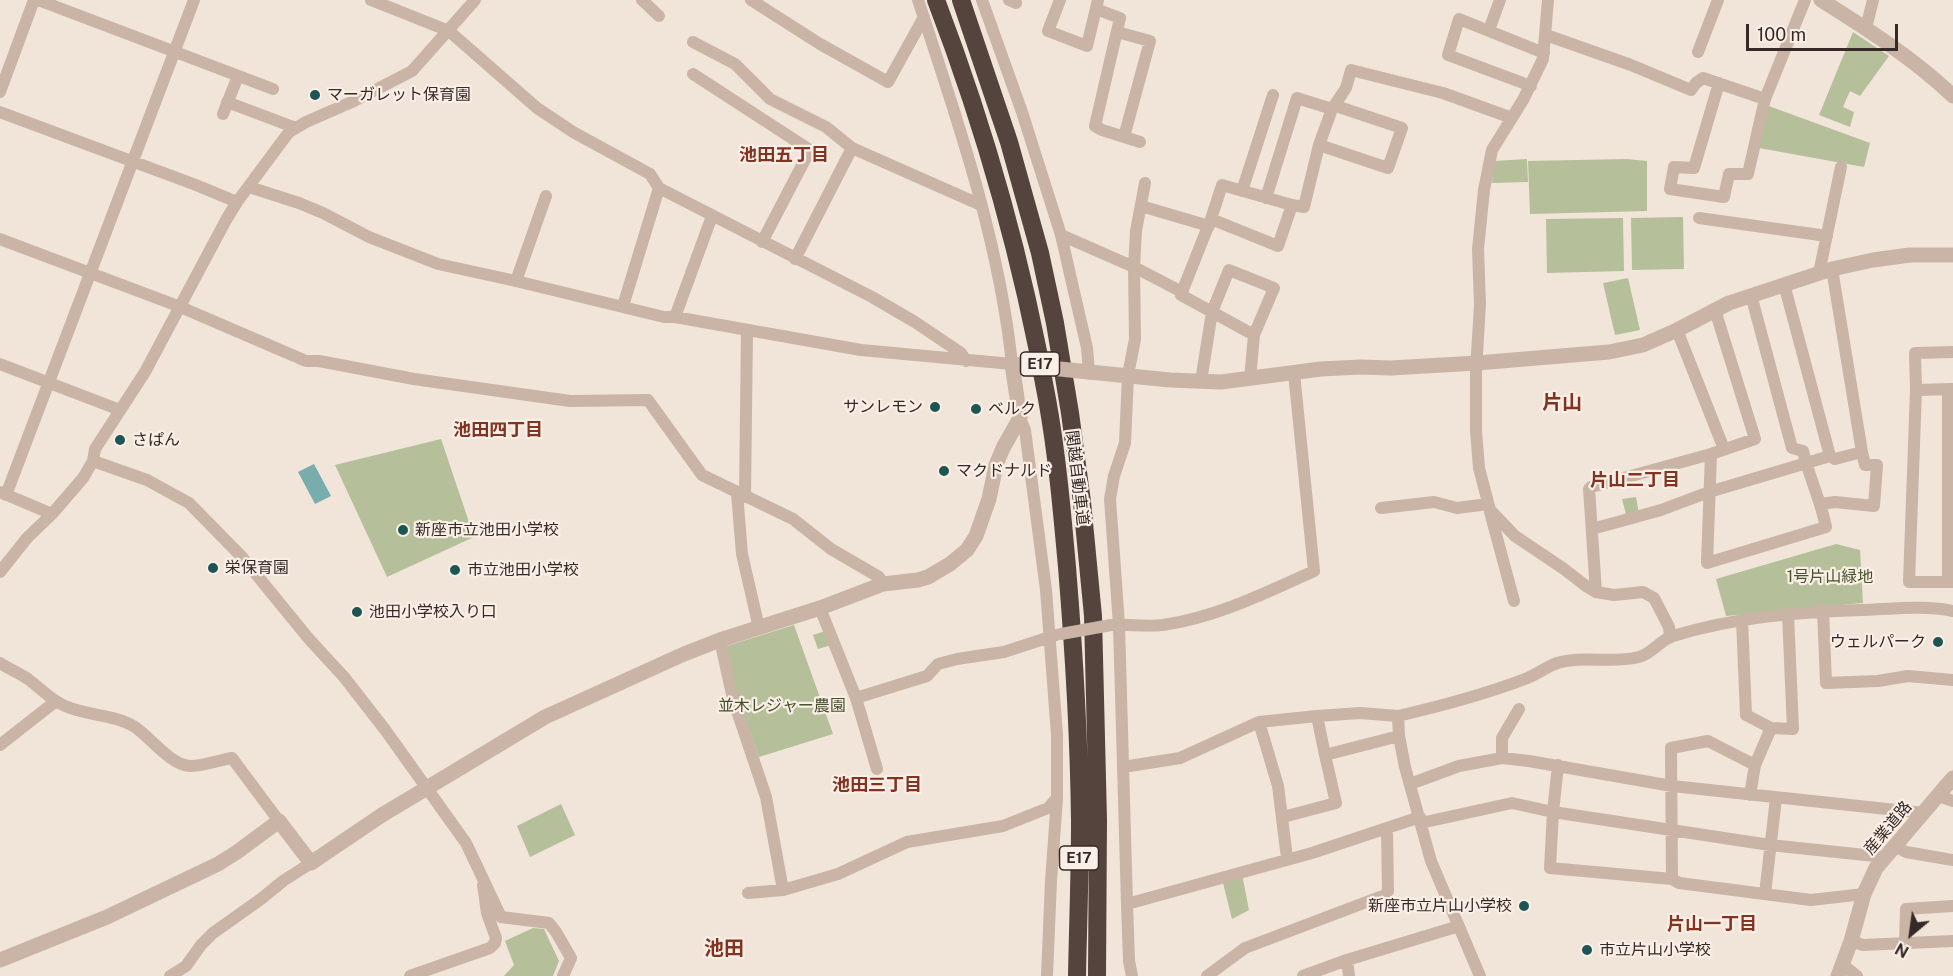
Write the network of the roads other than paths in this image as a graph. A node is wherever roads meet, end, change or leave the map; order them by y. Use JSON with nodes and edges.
{"nodes":[{"id":1,"x":36,"y":0,"type":"edge"},
{"id":2,"x":194,"y":0,"type":"edge"},
{"id":3,"x":371,"y":0,"type":"edge"},
{"id":4,"x":475,"y":0,"type":"edge"},
{"id":5,"x":642,"y":0,"type":"edge"},
{"id":6,"x":751,"y":0,"type":"edge"},
{"id":7,"x":918,"y":0,"type":"edge"},
{"id":8,"x":936,"y":0,"type":"edge"},
{"id":9,"x":961,"y":0,"type":"edge"},
{"id":10,"x":982,"y":0,"type":"edge"},
{"id":11,"x":1060,"y":0,"type":"edge"},
{"id":12,"x":1500,"y":0,"type":"edge"},
{"id":13,"x":1548,"y":0,"type":"edge"},
{"id":14,"x":1718,"y":0,"type":"edge"},
{"id":15,"x":1805,"y":0,"type":"edge"},
{"id":16,"x":1821,"y":0,"type":"edge"},
{"id":17,"x":1873,"y":0,"type":"edge"},
{"id":18,"x":1097,"y":5,"type":"edge"},
{"id":19,"x":659,"y":16,"type":"dead end"},
{"id":20,"x":924,"y":17,"type":"junction"},
{"id":21,"x":1866,"y":28,"type":"junction"},
{"id":22,"x":1489,"y":30,"type":"junction"},
{"id":23,"x":449,"y":31,"type":"junction"},
{"id":24,"x":1116,"y":32,"type":"junction"},
{"id":25,"x":1546,"y":35,"type":"junction"},
{"id":26,"x":693,"y":42,"type":"dead end"},
{"id":27,"x":175,"y":52,"type":"junction"},
{"id":28,"x":1698,"y":52,"type":"dead end"},
{"id":29,"x":1544,"y":53,"type":"junction"},
{"id":30,"x":693,"y":74,"type":"dead end"},
{"id":31,"x":237,"y":76,"type":"junction"},
{"id":32,"x":1719,"y":83,"type":"junction"},
{"id":33,"x":1531,"y":86,"type":"junction"},
{"id":34,"x":273,"y":89,"type":"dead end"},
{"id":35,"x":0,"y":92,"type":"edge"},
{"id":36,"x":1273,"y":95,"type":"dead end"},
{"id":37,"x":1953,"y":96,"type":"edge"},
{"id":38,"x":1765,"y":99,"type":"junction"},
{"id":39,"x":1334,"y":108,"type":"junction"},
{"id":40,"x":0,"y":112,"type":"edge"},
{"id":41,"x":1512,"y":117,"type":"junction"},
{"id":42,"x":296,"y":128,"type":"junction"},
{"id":43,"x":1124,"y":137,"type":"junction"},
{"id":44,"x":1140,"y":141,"type":"dead end"},
{"id":45,"x":1318,"y":145,"type":"junction"},
{"id":46,"x":852,"y":148,"type":"junction"},
{"id":47,"x":133,"y":161,"type":"junction"},
{"id":48,"x":1841,"y":167,"type":"dead end"},
{"id":49,"x":1146,"y":183,"type":"dead end"},
{"id":50,"x":249,"y":187,"type":"junction"},
{"id":51,"x":659,"y":188,"type":"junction"},
{"id":52,"x":1242,"y":191,"type":"junction"},
{"id":53,"x":546,"y":196,"type":"dead end"},
{"id":54,"x":1266,"y":198,"type":"junction"},
{"id":55,"x":237,"y":202,"type":"junction"},
{"id":56,"x":981,"y":205,"type":"junction"},
{"id":57,"x":1292,"y":205,"type":"junction"},
{"id":58,"x":1141,"y":206,"type":"junction"},
{"id":59,"x":712,"y":216,"type":"junction"},
{"id":60,"x":1700,"y":218,"type":"dead end"},
{"id":61,"x":1210,"y":222,"type":"junction"},
{"id":62,"x":1061,"y":235,"type":"junction"},
{"id":63,"x":1827,"y":236,"type":"junction"},
{"id":64,"x":0,"y":239,"type":"edge"},
{"id":65,"x":762,"y":242,"type":"junction"},
{"id":66,"x":1953,"y":255,"type":"edge"},
{"id":67,"x":795,"y":259,"type":"junction"},
{"id":68,"x":1134,"y":267,"type":"junction"},
{"id":69,"x":1826,"y":271,"type":"junction"},
{"id":70,"x":91,"y":272,"type":"junction"},
{"id":71,"x":516,"y":281,"type":"junction"},
{"id":72,"x":1784,"y":284,"type":"junction"},
{"id":73,"x":1182,"y":292,"type":"junction"},
{"id":74,"x":1750,"y":295,"type":"junction"},
{"id":75,"x":178,"y":306,"type":"junction"},
{"id":76,"x":623,"y":306,"type":"junction"},
{"id":77,"x":1715,"y":310,"type":"junction"},
{"id":78,"x":1212,"y":312,"type":"junction"},
{"id":79,"x":675,"y":317,"type":"junction"},
{"id":80,"x":747,"y":330,"type":"junction"},
{"id":81,"x":1677,"y":330,"type":"junction"},
{"id":82,"x":1254,"y":335,"type":"junction"},
{"id":83,"x":1953,"y":352,"type":"edge"},
{"id":84,"x":966,"y":361,"type":"junction"},
{"id":85,"x":1477,"y":363,"type":"junction"},
{"id":86,"x":0,"y":364,"type":"edge"},
{"id":87,"x":1012,"y":364,"type":"junction"},
{"id":88,"x":1089,"y":372,"type":"junction"},
{"id":89,"x":1294,"y":374,"type":"junction"},
{"id":90,"x":1128,"y":375,"type":"junction"},
{"id":91,"x":1250,"y":379,"type":"junction"},
{"id":92,"x":1201,"y":381,"type":"junction"},
{"id":93,"x":49,"y":382,"type":"junction"},
{"id":94,"x":1951,"y":389,"type":"edge"},
{"id":95,"x":1916,"y":390,"type":"junction"},
{"id":96,"x":120,"y":410,"type":"junction"},
{"id":97,"x":1020,"y":418,"type":"junction"},
{"id":98,"x":1724,"y":449,"type":"junction"},
{"id":99,"x":1863,"y":452,"type":"junction"},
{"id":100,"x":1711,"y":454,"type":"junction"},
{"id":101,"x":1830,"y":456,"type":"junction"},
{"id":102,"x":93,"y":461,"type":"junction"},
{"id":103,"x":1806,"y":464,"type":"junction"},
{"id":104,"x":1709,"y":492,"type":"junction"},
{"id":105,"x":3,"y":494,"type":"edge"},
{"id":106,"x":741,"y":495,"type":"junction"},
{"id":107,"x":1821,"y":504,"type":"junction"},
{"id":108,"x":1489,"y":507,"type":"junction"},
{"id":109,"x":1381,"y":508,"type":"dead end"},
{"id":110,"x":52,"y":513,"type":"junction"},
{"id":111,"x":1592,"y":529,"type":"junction"},
{"id":112,"x":0,"y":572,"type":"edge"},
{"id":113,"x":1951,"y":582,"type":"edge"},
{"id":114,"x":883,"y":584,"type":"junction"},
{"id":115,"x":1596,"y":592,"type":"junction"},
{"id":116,"x":1514,"y":601,"type":"dead end"},
{"id":117,"x":820,"y":608,"type":"junction"},
{"id":118,"x":1823,"y":610,"type":"junction"},
{"id":119,"x":1953,"y":612,"type":"edge"},
{"id":120,"x":1788,"y":614,"type":"junction"},
{"id":121,"x":1742,"y":620,"type":"junction"},
{"id":122,"x":1115,"y":625,"type":"junction"},
{"id":123,"x":759,"y":628,"type":"junction"},
{"id":124,"x":1055,"y":635,"type":"junction"},
{"id":125,"x":1670,"y":637,"type":"junction"},
{"id":126,"x":720,"y":640,"type":"junction"},
{"id":127,"x":0,"y":663,"type":"edge"},
{"id":128,"x":1953,"y":680,"type":"edge"},
{"id":129,"x":856,"y":698,"type":"junction"},
{"id":130,"x":56,"y":701,"type":"junction"},
{"id":131,"x":1519,"y":709,"type":"dead end"},
{"id":132,"x":1317,"y":716,"type":"junction"},
{"id":133,"x":1398,"y":716,"type":"junction"},
{"id":134,"x":1259,"y":722,"type":"junction"},
{"id":135,"x":1771,"y":729,"type":"junction"},
{"id":136,"x":1399,"y":736,"type":"junction"},
{"id":137,"x":0,"y":745,"type":"edge"},
{"id":138,"x":1325,"y":755,"type":"junction"},
{"id":139,"x":1502,"y":758,"type":"junction"},
{"id":140,"x":1558,"y":765,"type":"junction"},
{"id":141,"x":1755,"y":765,"type":"junction"},
{"id":142,"x":1123,"y":767,"type":"junction"},
{"id":143,"x":877,"y":769,"type":"dead end"},
{"id":144,"x":1953,"y":778,"type":"edge"},
{"id":145,"x":1410,"y":784,"type":"junction"},
{"id":146,"x":1672,"y":786,"type":"junction"},
{"id":147,"x":426,"y":788,"type":"junction"},
{"id":148,"x":1750,"y":795,"type":"junction"},
{"id":149,"x":1057,"y":798,"type":"junction"},
{"id":150,"x":1776,"y":798,"type":"junction"},
{"id":151,"x":1946,"y":799,"type":"edge"},
{"id":152,"x":1553,"y":812,"type":"junction"},
{"id":153,"x":1924,"y":813,"type":"junction"},
{"id":154,"x":1283,"y":817,"type":"junction"},
{"id":155,"x":1421,"y":820,"type":"junction"},
{"id":156,"x":279,"y":821,"type":"junction"},
{"id":157,"x":1387,"y":828,"type":"junction"},
{"id":158,"x":1672,"y":832,"type":"junction"},
{"id":159,"x":1770,"y":845,"type":"junction"},
{"id":160,"x":1889,"y":852,"type":"junction"},
{"id":161,"x":1287,"y":858,"type":"junction"},
{"id":162,"x":1953,"y":860,"type":"edge"},
{"id":163,"x":310,"y":863,"type":"junction"},
{"id":164,"x":482,"y":873,"type":"junction"},
{"id":165,"x":1672,"y":879,"type":"junction"},
{"id":166,"x":783,"y":890,"type":"junction"},
{"id":167,"x":748,"y":893,"type":"dead end"},
{"id":168,"x":1765,"y":894,"type":"junction"},
{"id":169,"x":1864,"y":894,"type":"junction"},
{"id":170,"x":1127,"y":904,"type":"junction"},
{"id":171,"x":1953,"y":906,"type":"edge"},
{"id":172,"x":1459,"y":926,"type":"junction"},
{"id":173,"x":1851,"y":941,"type":"junction"},
{"id":174,"x":1953,"y":941,"type":"edge"},
{"id":175,"x":1905,"y":943,"type":"junction"},
{"id":176,"x":0,"y":960,"type":"edge"},
{"id":177,"x":1347,"y":960,"type":"junction"},
{"id":178,"x":1840,"y":970,"type":"edge"},
{"id":179,"x":170,"y":976,"type":"edge"},
{"id":180,"x":410,"y":976,"type":"edge"},
{"id":181,"x":563,"y":976,"type":"edge"},
{"id":182,"x":1047,"y":976,"type":"edge"},
{"id":183,"x":1077,"y":976,"type":"edge"},
{"id":184,"x":1097,"y":976,"type":"edge"},
{"id":185,"x":1132,"y":976,"type":"edge"},
{"id":186,"x":1207,"y":976,"type":"edge"},
{"id":187,"x":1303,"y":976,"type":"edge"},
{"id":188,"x":1349,"y":976,"type":"edge"},
{"id":189,"x":1480,"y":976,"type":"edge"},
{"id":190,"x":1857,"y":976,"type":"edge"}],
"edges":[{"from":1,"to":27,"type":"street"},
{"from":1,"to":35,"type":"street"},
{"from":2,"to":27,"type":"street"},
{"from":3,"to":23,"type":"street"},
{"from":4,"to":23,"type":"street"},
{"from":5,"to":19,"type":"street"},
{"from":6,"to":20,"type":"street"},
{"from":7,"to":20,"type":"street"},
{"from":8,"to":183,"type":"highway","name":"関越自動車道","number":"E17"},
{"from":9,"to":184,"type":"highway","name":"関越自動車道","number":"E17"},
{"from":10,"to":62,"type":"street"},
{"from":11,"to":18,"type":"street"},
{"from":12,"to":22,"type":"street"},
{"from":13,"to":25,"type":"street"},
{"from":14,"to":28,"type":"street"},
{"from":15,"to":38,"type":"street"},
{"from":16,"to":21,"type":"street"},
{"from":17,"to":21,"type":"street"},
{"from":18,"to":24,"type":"street"},
{"from":20,"to":56,"type":"street"},
{"from":21,"to":37,"type":"street"},
{"from":22,"to":29,"type":"street"},
{"from":22,"to":33,"type":"street"},
{"from":23,"to":42,"type":"street"},
{"from":23,"to":51,"type":"street"},
{"from":24,"to":43,"type":"street"},
{"from":24,"to":43,"type":"street"},
{"from":25,"to":29,"type":"street"},
{"from":25,"to":32,"type":"street"},
{"from":26,"to":46,"type":"street"},
{"from":27,"to":31,"type":"street"},
{"from":27,"to":47,"type":"street"},
{"from":29,"to":33,"type":"street"},
{"from":30,"to":65,"type":"street"},
{"from":31,"to":34,"type":"street"},
{"from":31,"to":42,"type":"street"},
{"from":32,"to":38,"type":"street"},
{"from":32,"to":38,"type":"street"},
{"from":33,"to":41,"type":"street"},
{"from":36,"to":52,"type":"street"},
{"from":39,"to":41,"type":"street"},
{"from":39,"to":45,"type":"street"},
{"from":39,"to":45,"type":"street"},
{"from":39,"to":54,"type":"street"},
{"from":40,"to":47,"type":"street"},
{"from":41,"to":85,"type":"street"},
{"from":42,"to":50,"type":"street"},
{"from":43,"to":44,"type":"street"},
{"from":45,"to":57,"type":"street"},
{"from":46,"to":56,"type":"street"},
{"from":46,"to":67,"type":"street"},
{"from":47,"to":55,"type":"street"},
{"from":47,"to":70,"type":"street"},
{"from":48,"to":63,"type":"street"},
{"from":49,"to":58,"type":"street"},
{"from":50,"to":55,"type":"street"},
{"from":50,"to":71,"type":"street"},
{"from":51,"to":59,"type":"street"},
{"from":51,"to":76,"type":"street"},
{"from":52,"to":54,"type":"street"},
{"from":52,"to":61,"type":"street"},
{"from":53,"to":71,"type":"street"},
{"from":54,"to":57,"type":"street"},
{"from":55,"to":75,"type":"street"},
{"from":56,"to":87,"type":"street"},
{"from":57,"to":61,"type":"street"},
{"from":58,"to":61,"type":"street"},
{"from":58,"to":68,"type":"street"},
{"from":59,"to":65,"type":"street"},
{"from":59,"to":79,"type":"street"},
{"from":60,"to":63,"type":"street"},
{"from":61,"to":73,"type":"street"},
{"from":62,"to":68,"type":"street"},
{"from":62,"to":88,"type":"street"},
{"from":63,"to":69,"type":"street"},
{"from":64,"to":70,"type":"street"},
{"from":65,"to":67,"type":"street"},
{"from":66,"to":69,"type":"street"},
{"from":67,"to":84,"type":"street"},
{"from":68,"to":73,"type":"street"},
{"from":68,"to":90,"type":"street"},
{"from":69,"to":72,"type":"street"},
{"from":69,"to":99,"type":"street"},
{"from":70,"to":75,"type":"street"},
{"from":70,"to":93,"type":"street"},
{"from":71,"to":76,"type":"street"},
{"from":72,"to":74,"type":"street"},
{"from":72,"to":101,"type":"street"},
{"from":73,"to":78,"type":"street"},
{"from":74,"to":77,"type":"street"},
{"from":74,"to":103,"type":"street"},
{"from":75,"to":96,"type":"street"},
{"from":75,"to":106,"type":"street"},
{"from":76,"to":79,"type":"street"},
{"from":77,"to":81,"type":"street"},
{"from":77,"to":98,"type":"street"},
{"from":78,"to":82,"type":"street"},
{"from":78,"to":82,"type":"street"},
{"from":78,"to":92,"type":"street"},
{"from":79,"to":80,"type":"street"},
{"from":80,"to":84,"type":"street"},
{"from":80,"to":106,"type":"street"},
{"from":81,"to":85,"type":"street"},
{"from":81,"to":98,"type":"street"},
{"from":82,"to":91,"type":"street"},
{"from":83,"to":95,"type":"street"},
{"from":84,"to":87,"type":"street"},
{"from":85,"to":89,"type":"street"},
{"from":85,"to":108,"type":"street"},
{"from":86,"to":93,"type":"street"},
{"from":87,"to":88,"type":"street","bridge":true},
{"from":87,"to":97,"type":"street"},
{"from":88,"to":90,"type":"street"},
{"from":89,"to":91,"type":"street"},
{"from":89,"to":122,"type":"street"},
{"from":90,"to":92,"type":"street"},
{"from":90,"to":122,"type":"street"},
{"from":91,"to":92,"type":"street"},
{"from":93,"to":96,"type":"street"},
{"from":93,"to":105,"type":"street"},
{"from":94,"to":95,"type":"street"},
{"from":94,"to":113,"type":"street"},
{"from":95,"to":113,"type":"street"},
{"from":96,"to":102,"type":"street"},
{"from":97,"to":114,"type":"street"},
{"from":97,"to":124,"type":"street"},
{"from":98,"to":100,"type":"street"},
{"from":99,"to":101,"type":"street"},
{"from":99,"to":107,"type":"street"},
{"from":100,"to":104,"type":"street"},
{"from":100,"to":111,"type":"street"},
{"from":101,"to":103,"type":"street"},
{"from":102,"to":110,"type":"street"},
{"from":102,"to":147,"type":"street"},
{"from":103,"to":104,"type":"street"},
{"from":103,"to":107,"type":"street"},
{"from":104,"to":107,"type":"street"},
{"from":104,"to":111,"type":"street"},
{"from":105,"to":110,"type":"street"},
{"from":106,"to":114,"type":"street"},
{"from":106,"to":123,"type":"street"},
{"from":108,"to":109,"type":"street"},
{"from":108,"to":115,"type":"street"},
{"from":108,"to":116,"type":"street"},
{"from":110,"to":112,"type":"street"},
{"from":111,"to":115,"type":"street"},
{"from":114,"to":117,"type":"street"},
{"from":115,"to":125,"type":"street"},
{"from":117,"to":123,"type":"street"},
{"from":117,"to":129,"type":"street"},
{"from":118,"to":119,"type":"street"},
{"from":118,"to":120,"type":"street"},
{"from":118,"to":128,"type":"street"},
{"from":120,"to":121,"type":"street"},
{"from":120,"to":135,"type":"street"},
{"from":121,"to":125,"type":"street"},
{"from":121,"to":135,"type":"street"},
{"from":122,"to":124,"type":"street","bridge":true},
{"from":122,"to":142,"type":"street"},
{"from":123,"to":126,"type":"street"},
{"from":124,"to":129,"type":"street"},
{"from":124,"to":149,"type":"street"},
{"from":125,"to":133,"type":"street"},
{"from":126,"to":147,"type":"street"},
{"from":126,"to":166,"type":"street"},
{"from":127,"to":130,"type":"street"},
{"from":129,"to":143,"type":"street"},
{"from":130,"to":137,"type":"street"},
{"from":130,"to":156,"type":"street"},
{"from":131,"to":139,"type":"street"},
{"from":132,"to":133,"type":"street"},
{"from":132,"to":134,"type":"street"},
{"from":132,"to":138,"type":"street"},
{"from":133,"to":136,"type":"street"},
{"from":134,"to":142,"type":"street"},
{"from":134,"to":154,"type":"street"},
{"from":135,"to":141,"type":"street"},
{"from":136,"to":138,"type":"street"},
{"from":136,"to":145,"type":"street"},
{"from":138,"to":154,"type":"street"},
{"from":139,"to":140,"type":"street"},
{"from":139,"to":145,"type":"street"},
{"from":140,"to":146,"type":"street"},
{"from":140,"to":152,"type":"street"},
{"from":141,"to":146,"type":"street"},
{"from":141,"to":148,"type":"street"},
{"from":142,"to":170,"type":"street"},
{"from":144,"to":151,"type":"street","name":"産業道路"},
{"from":145,"to":155,"type":"street"},
{"from":146,"to":148,"type":"street"},
{"from":146,"to":158,"type":"street"},
{"from":147,"to":163,"type":"street"},
{"from":147,"to":164,"type":"street"},
{"from":148,"to":150,"type":"street"},
{"from":149,"to":166,"type":"street"},
{"from":149,"to":182,"type":"street"},
{"from":150,"to":153,"type":"street"},
{"from":150,"to":159,"type":"street"},
{"from":151,"to":153,"type":"street","name":"産業道路"},
{"from":152,"to":155,"type":"street"},
{"from":152,"to":158,"type":"street"},
{"from":152,"to":165,"type":"street"},
{"from":153,"to":160,"type":"street","name":"産業道路"},
{"from":154,"to":161,"type":"street"},
{"from":155,"to":157,"type":"street"},
{"from":155,"to":172,"type":"street"},
{"from":156,"to":163,"type":"street"},
{"from":156,"to":176,"type":"street"},
{"from":157,"to":161,"type":"street"},
{"from":157,"to":186,"type":"street"},
{"from":158,"to":159,"type":"street"},
{"from":158,"to":165,"type":"street"},
{"from":159,"to":160,"type":"street"},
{"from":159,"to":168,"type":"street"},
{"from":160,"to":162,"type":"street"},
{"from":160,"to":169,"type":"street","name":"産業道路"},
{"from":161,"to":170,"type":"street"},
{"from":163,"to":179,"type":"street"},
{"from":164,"to":180,"type":"street"},
{"from":164,"to":181,"type":"street"},
{"from":165,"to":168,"type":"street"},
{"from":166,"to":167,"type":"street"},
{"from":168,"to":169,"type":"street"},
{"from":169,"to":173,"type":"street","name":"産業道路"},
{"from":170,"to":185,"type":"street"},
{"from":171,"to":175,"type":"street"},
{"from":172,"to":177,"type":"street"},
{"from":172,"to":189,"type":"street"},
{"from":173,"to":175,"type":"street"},
{"from":173,"to":178,"type":"street","name":"産業道路"},
{"from":174,"to":175,"type":"street"},
{"from":177,"to":187,"type":"street"},
{"from":177,"to":188,"type":"street"},
{"from":178,"to":190,"type":"street"}]}
